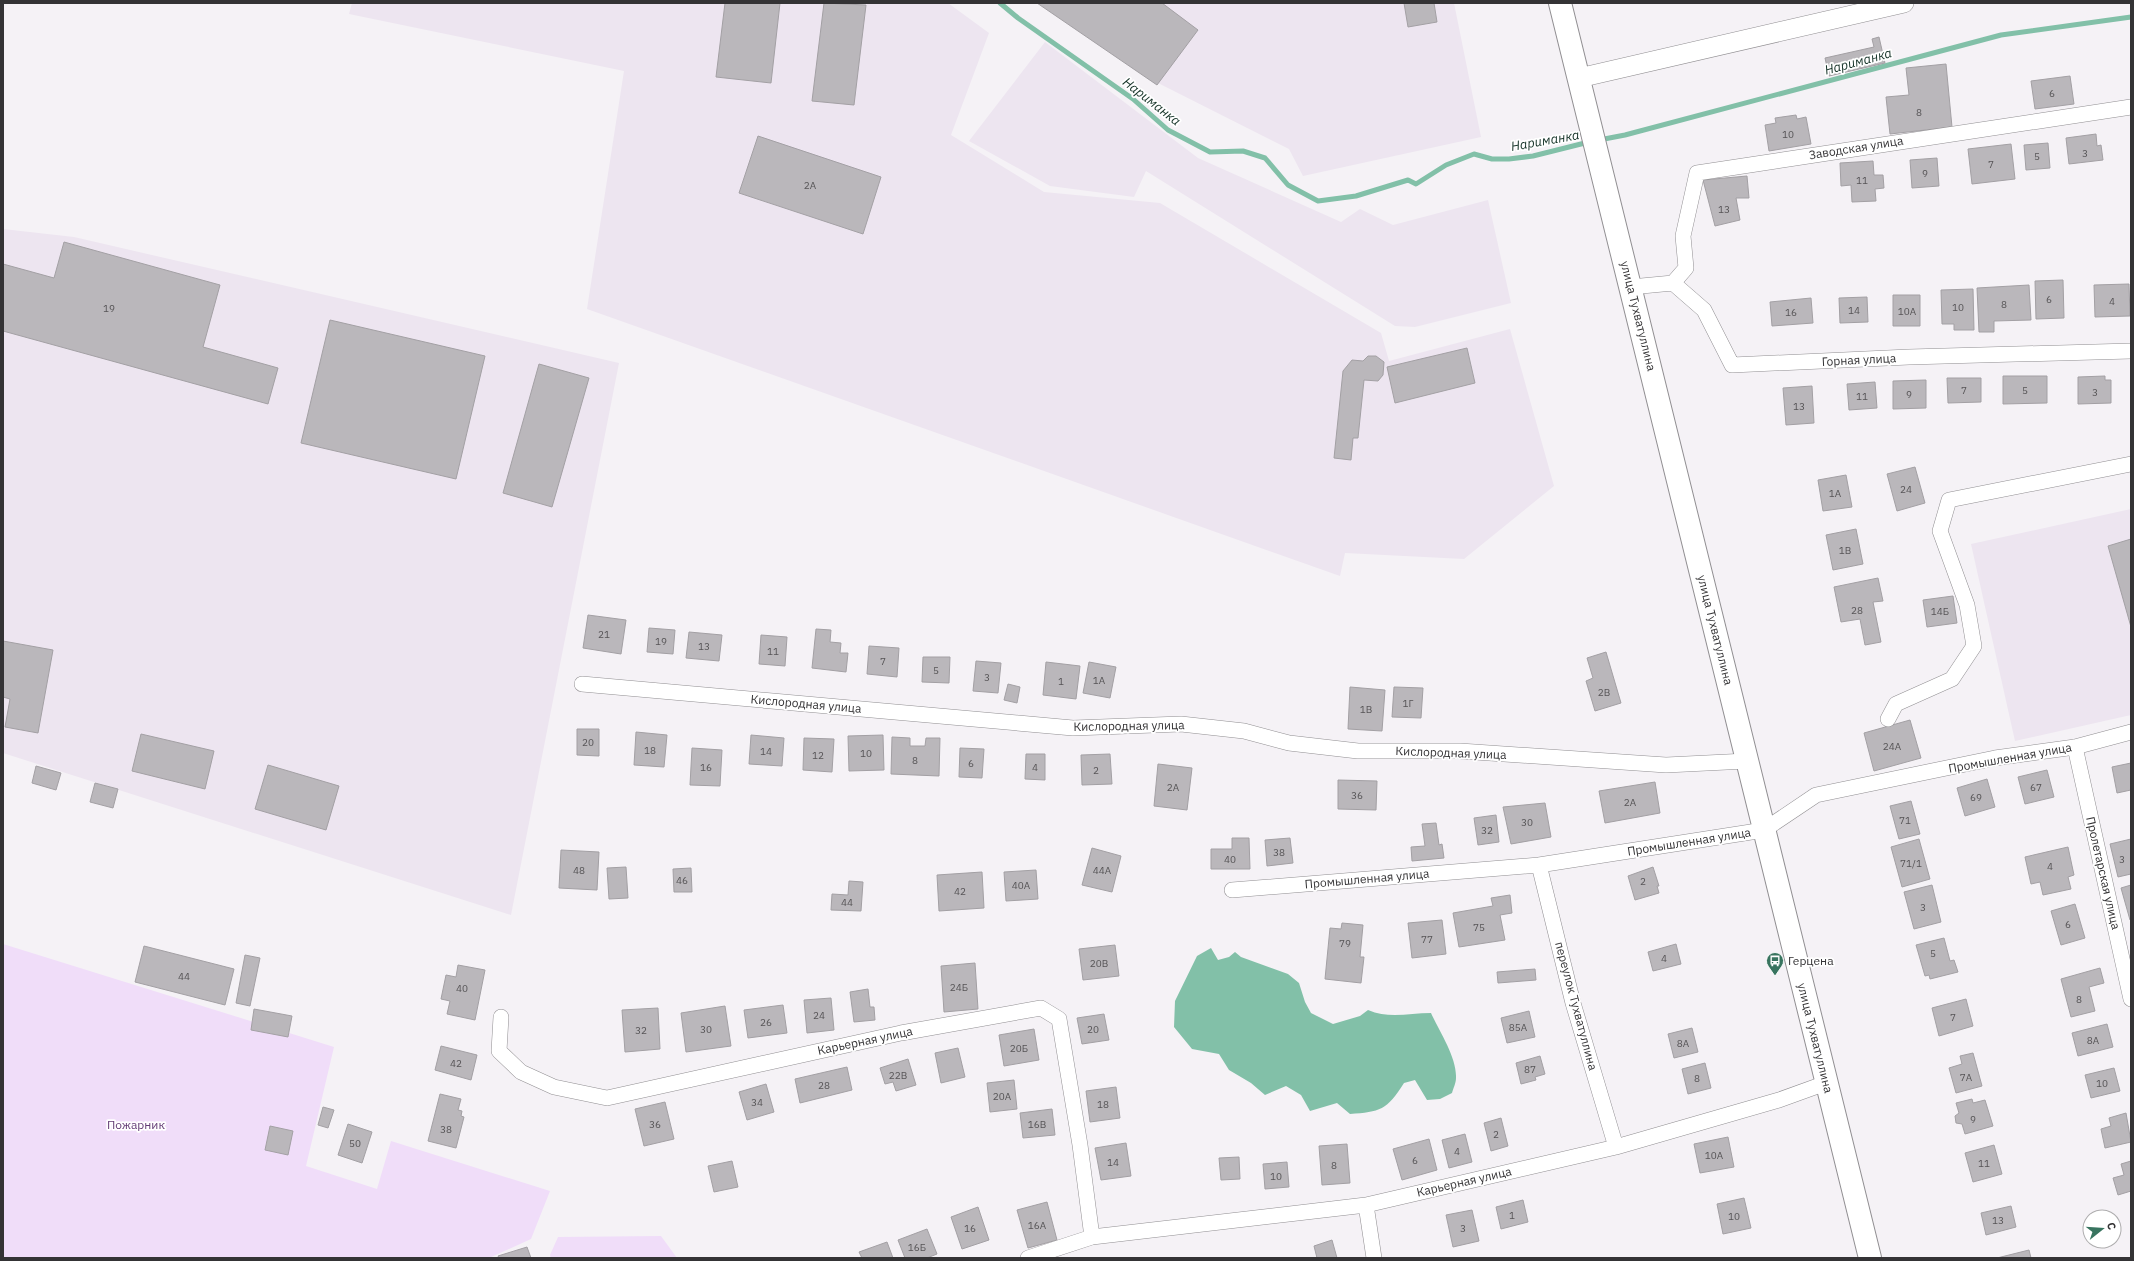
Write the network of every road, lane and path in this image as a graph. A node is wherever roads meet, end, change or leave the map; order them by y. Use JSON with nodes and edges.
{"nodes":[{"id":1,"x":1560,"y":3,"type":"edge"},
{"id":2,"x":1904,"y":3,"type":"edge"},
{"id":3,"x":1579,"y":78,"type":"junction"},
{"id":4,"x":2131,"y":107,"type":"edge"},
{"id":5,"x":1673,"y":283,"type":"junction"},
{"id":6,"x":1631,"y":287,"type":"junction"},
{"id":7,"x":2131,"y":351,"type":"edge"},
{"id":8,"x":2131,"y":464,"type":"edge"},
{"id":9,"x":582,"y":684,"type":"dead end"},
{"id":10,"x":1888,"y":719,"type":"dead end"},
{"id":11,"x":2131,"y":732,"type":"edge"},
{"id":12,"x":2075,"y":747,"type":"junction"},
{"id":13,"x":1747,"y":761,"type":"junction"},
{"id":14,"x":1764,"y":830,"type":"junction"},
{"id":15,"x":1539,"y":865,"type":"junction"},
{"id":16,"x":1232,"y":890,"type":"dead end"},
{"id":17,"x":2131,"y":999,"type":"edge"},
{"id":18,"x":501,"y":1017,"type":"dead end"},
{"id":19,"x":1826,"y":1083,"type":"junction"},
{"id":20,"x":1616,"y":1147,"type":"junction"},
{"id":21,"x":1366,"y":1205,"type":"junction"},
{"id":22,"x":1092,"y":1237,"type":"junction"},
{"id":23,"x":1028,"y":1258,"type":"edge"},
{"id":24,"x":1374,"y":1258,"type":"edge"},
{"id":25,"x":1870,"y":1258,"type":"edge"}],
"edges":[{"from":1,"to":3,"type":"main road","name":"улица Тухватуллина"},
{"from":2,"to":3,"type":"street"},
{"from":3,"to":6,"type":"main road","name":"улица Тухватуллина"},
{"from":4,"to":5,"type":"street","name":"Заводская улица"},
{"from":5,"to":6,"type":"street"},
{"from":5,"to":7,"type":"street","name":"Горная улица"},
{"from":6,"to":13,"type":"main road","name":"улица Тухватуллина"},
{"from":8,"to":10,"type":"street"},
{"from":9,"to":13,"type":"street","name":"Кислородная улица"},
{"from":11,"to":12,"type":"street","name":"Промышленная улица"},
{"from":12,"to":14,"type":"street","name":"Промышленная улица"},
{"from":12,"to":17,"type":"street","name":"Пролетарская улица"},
{"from":13,"to":14,"type":"main road","name":"улица Тухватуллина"},
{"from":14,"to":15,"type":"street","name":"Промышленная улица"},
{"from":14,"to":19,"type":"main road","name":"улица Тухватуллина"},
{"from":15,"to":16,"type":"street","name":"Промышленная улица"},
{"from":15,"to":20,"type":"street","name":"переулок Тухватуллина"},
{"from":18,"to":22,"type":"street","name":"Карьерная улица"},
{"from":19,"to":20,"type":"street","name":"Карьерная улица"},
{"from":19,"to":25,"type":"main road","name":"улица Тухватуллина"},
{"from":20,"to":21,"type":"street","name":"Карьерная улица"},
{"from":21,"to":22,"type":"street","name":"Карьерная улица"},
{"from":21,"to":24,"type":"street"},
{"from":22,"to":23,"type":"street","name":"Карьерная улица"}]}
